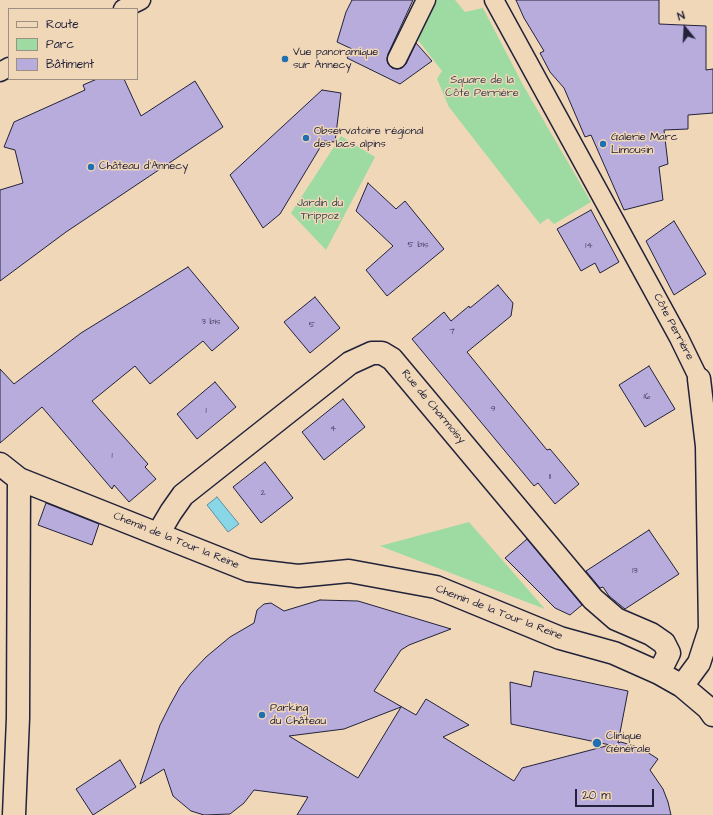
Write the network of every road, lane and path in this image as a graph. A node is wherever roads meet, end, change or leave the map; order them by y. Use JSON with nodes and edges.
{"nodes":[{"id":1,"x":141,"y":0,"type":"edge"},
{"id":2,"x":426,"y":0,"type":"edge"},
{"id":3,"x":494,"y":0,"type":"edge"},
{"id":4,"x":125,"y":8,"type":"edge"},
{"id":5,"x":397,"y":59,"type":"dead end"},
{"id":6,"x":699,"y":379,"type":"joint"},
{"id":7,"x":0,"y":464,"type":"edge"},
{"id":8,"x":19,"y":479,"type":"junction"},
{"id":9,"x":158,"y":534,"type":"junction"},
{"id":10,"x":659,"y":673,"type":"junction"},
{"id":11,"x":682,"y":686,"type":"junction"},
{"id":12,"x":713,"y":715,"type":"edge"},
{"id":13,"x":15,"y":765,"type":"junction"},
{"id":14,"x":0,"y":782,"type":"edge"},
{"id":15,"x":14,"y":815,"type":"edge"}],
"edges":[{"from":1,"to":4,"type":"street"},
{"from":2,"to":5,"type":"street"},
{"from":3,"to":6,"type":"street","name":"Côte Perrière"},
{"from":6,"to":11,"type":"street","name":"Côte Perrière"},
{"from":7,"to":8,"type":"street","name":"Chemin de la Tour la Reine"},
{"from":8,"to":9,"type":"street","name":"Chemin de la Tour la Reine"},
{"from":8,"to":13,"type":"street"},
{"from":9,"to":10,"type":"street","name":"Chemin de la Tour la Reine"},
{"from":9,"to":10,"type":"street","name":"Rue de Charmoisy"},
{"from":10,"to":11,"type":"street","name":"Chemin de la Tour la Reine"},
{"from":11,"to":12,"type":"street","name":"Chemin de la Tour la Reine"},
{"from":13,"to":14,"type":"street"},
{"from":13,"to":15,"type":"street"}]}
